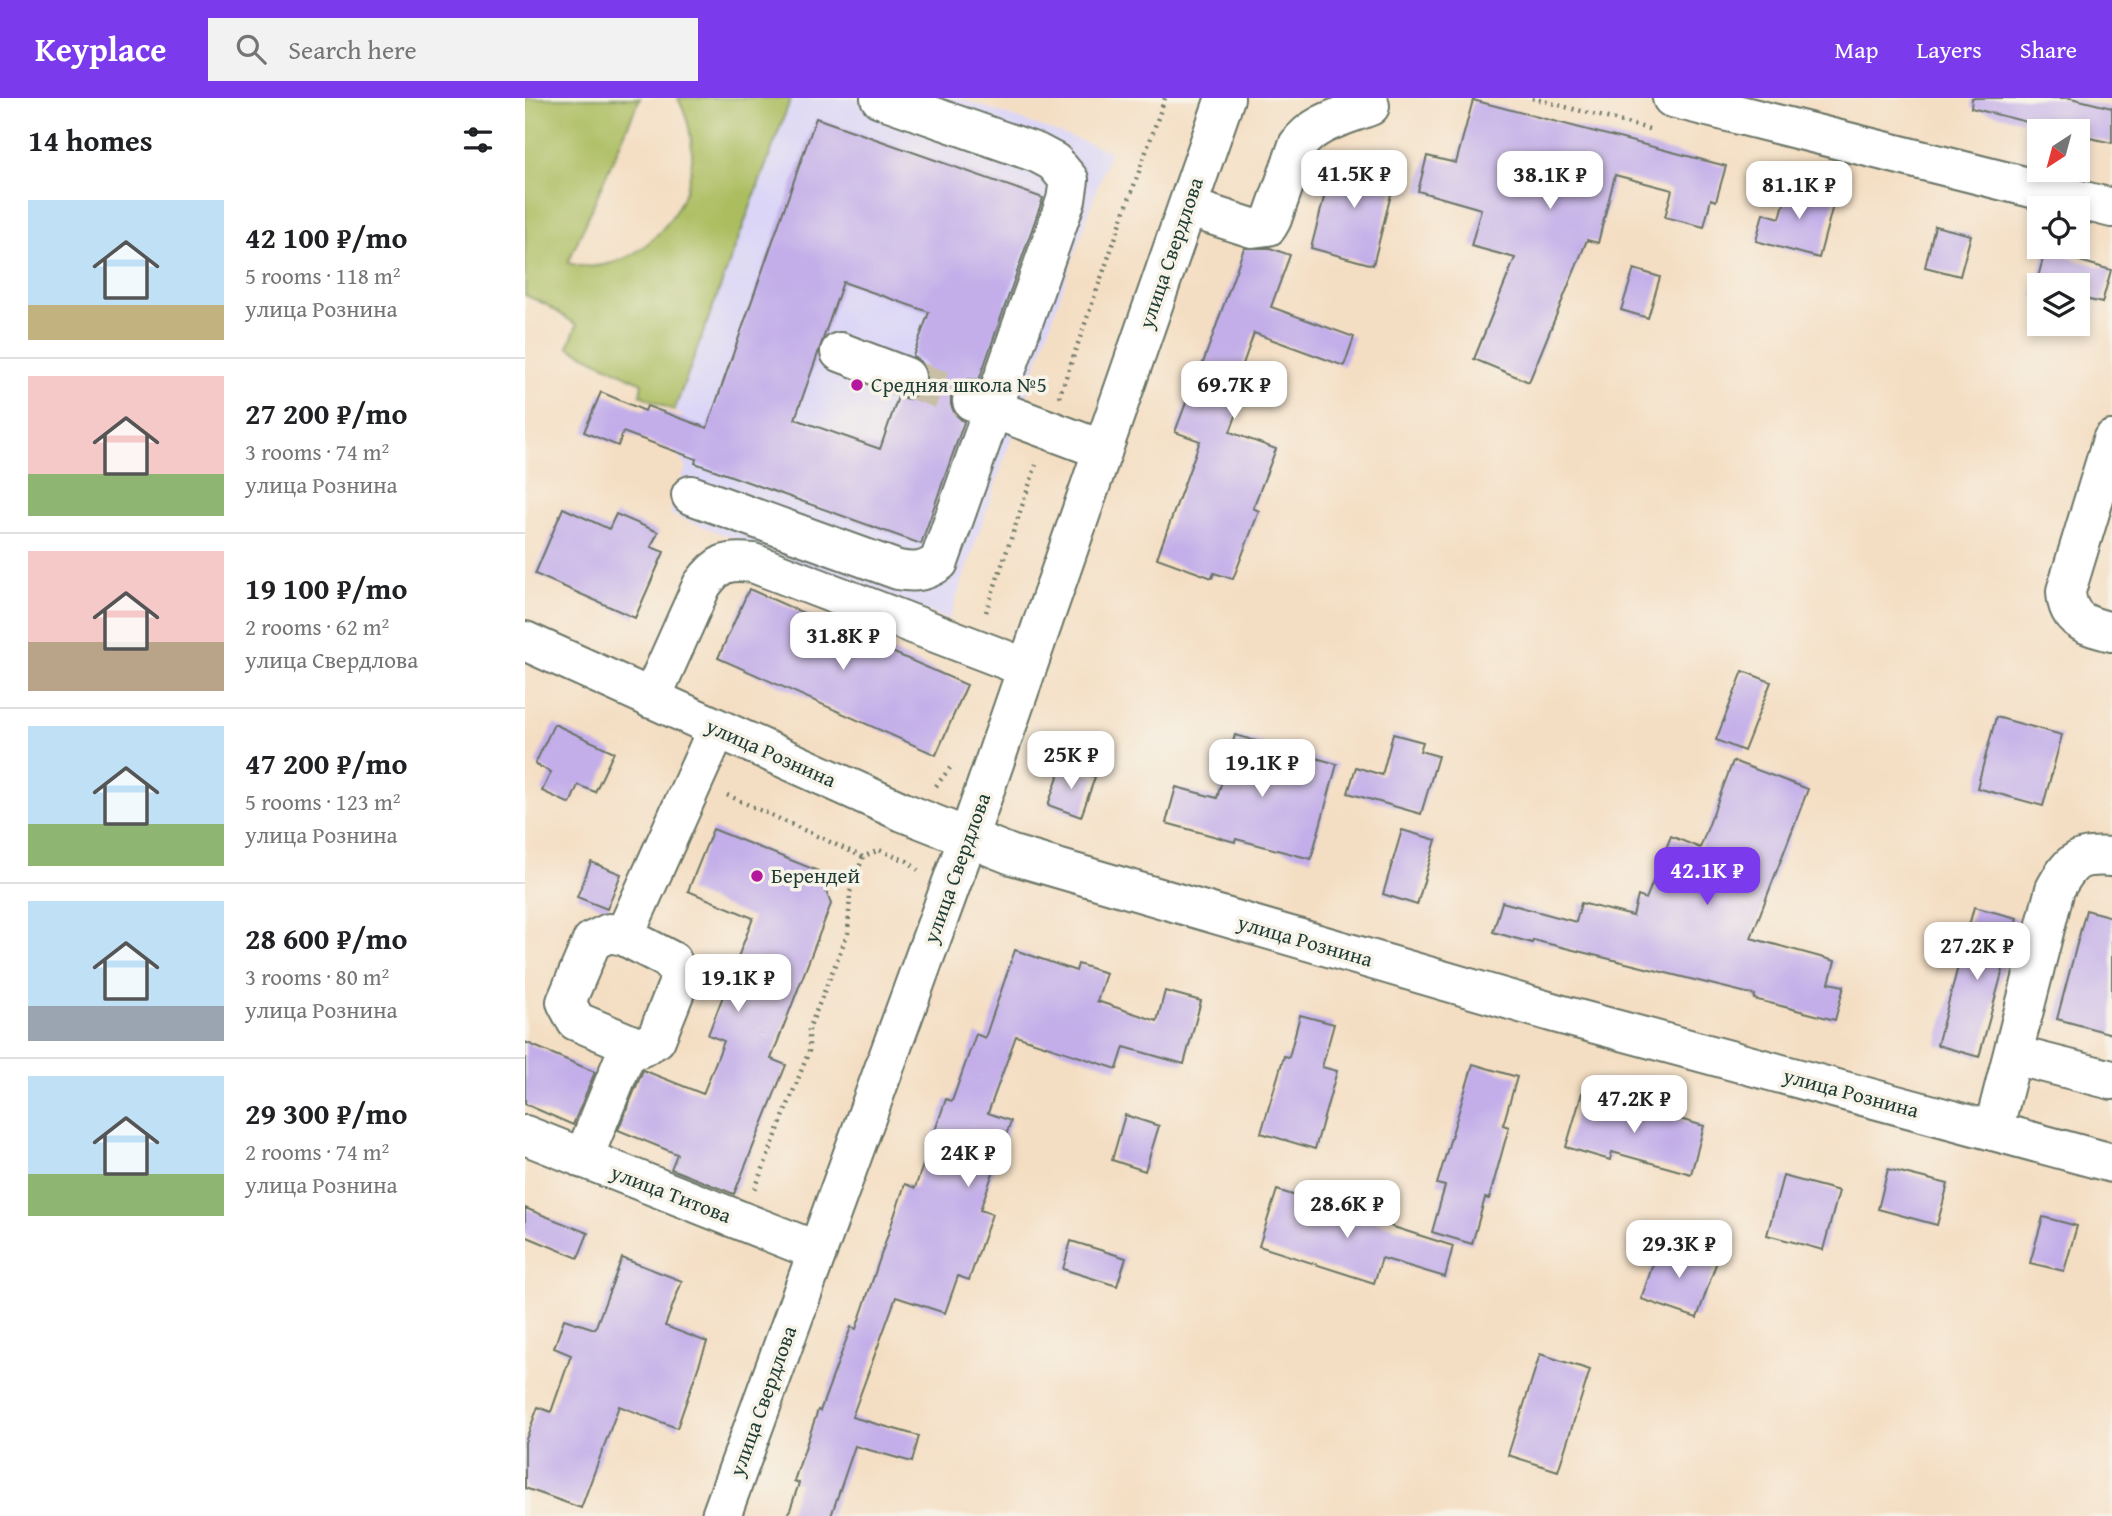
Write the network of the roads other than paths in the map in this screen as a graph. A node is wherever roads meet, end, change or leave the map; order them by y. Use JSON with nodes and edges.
{"nodes":[{"id":1,"x":880,"y":98,"type":"edge"},
{"id":2,"x":1225,"y":98,"type":"edge"},
{"id":3,"x":1672,"y":98,"type":"edge"},
{"id":4,"x":1370,"y":106,"type":"dead end"},
{"id":5,"x":1187,"y":207,"type":"junction"},
{"id":6,"x":2112,"y":208,"type":"edge"},
{"id":7,"x":841,"y":352,"type":"dead end"},
{"id":8,"x":906,"y":377,"type":"tunnel mouth"},
{"id":9,"x":983,"y":405,"type":"junction"},
{"id":10,"x":2112,"y":440,"type":"edge"},
{"id":11,"x":1103,"y":450,"type":"junction"},
{"id":12,"x":691,"y":495,"type":"dead end"},
{"id":13,"x":2112,"y":632,"type":"edge"},
{"id":14,"x":525,"y":641,"type":"edge"},
{"id":15,"x":1027,"y":668,"type":"junction"},
{"id":16,"x":651,"y":699,"type":"junction"},
{"id":17,"x":717,"y":729,"type":"junction"},
{"id":18,"x":968,"y":838,"type":"junction"},
{"id":19,"x":2112,"y":857,"type":"edge"},
{"id":20,"x":624,"y":936,"type":"junction"},
{"id":21,"x":630,"y":1044,"type":"junction"},
{"id":22,"x":2014,"y":1055,"type":"junction"},
{"id":23,"x":2112,"y":1080,"type":"edge"},
{"id":24,"x":1993,"y":1131,"type":"junction"},
{"id":25,"x":525,"y":1135,"type":"edge"},
{"id":26,"x":583,"y":1159,"type":"junction"},
{"id":27,"x":2112,"y":1163,"type":"edge"},
{"id":28,"x":817,"y":1251,"type":"junction"},
{"id":29,"x":721,"y":1516,"type":"edge"}],
"edges":[{"from":1,"to":9,"type":"street"},
{"from":2,"to":5,"type":"street","name":"улица Свердлова"},
{"from":3,"to":6,"type":"street"},
{"from":4,"to":5,"type":"street"},
{"from":5,"to":11,"type":"street","name":"улица Свердлова"},
{"from":7,"to":8,"type":"street"},
{"from":9,"to":11,"type":"street"},
{"from":9,"to":12,"type":"street"},
{"from":10,"to":13,"type":"street"},
{"from":11,"to":15,"type":"street","name":"улица Свердлова"},
{"from":14,"to":16,"type":"street","name":"улица Рознина"},
{"from":15,"to":16,"type":"street"},
{"from":15,"to":18,"type":"street","name":"улица Свердлова"},
{"from":16,"to":17,"type":"street","name":"улица Рознина"},
{"from":17,"to":18,"type":"street","name":"улица Рознина"},
{"from":17,"to":20,"type":"street"},
{"from":18,"to":24,"type":"street","name":"улица Рознина"},
{"from":18,"to":28,"type":"street","name":"улица Свердлова"},
{"from":19,"to":22,"type":"street"},
{"from":20,"to":21,"type":"street"},
{"from":20,"to":21,"type":"street"},
{"from":21,"to":26,"type":"street"},
{"from":22,"to":23,"type":"street"},
{"from":22,"to":24,"type":"street"},
{"from":24,"to":27,"type":"street","name":"улица Рознина"},
{"from":25,"to":26,"type":"street","name":"улица Титова"},
{"from":26,"to":28,"type":"street","name":"улица Титова"},
{"from":28,"to":29,"type":"street","name":"улица Свердлова"}]}
